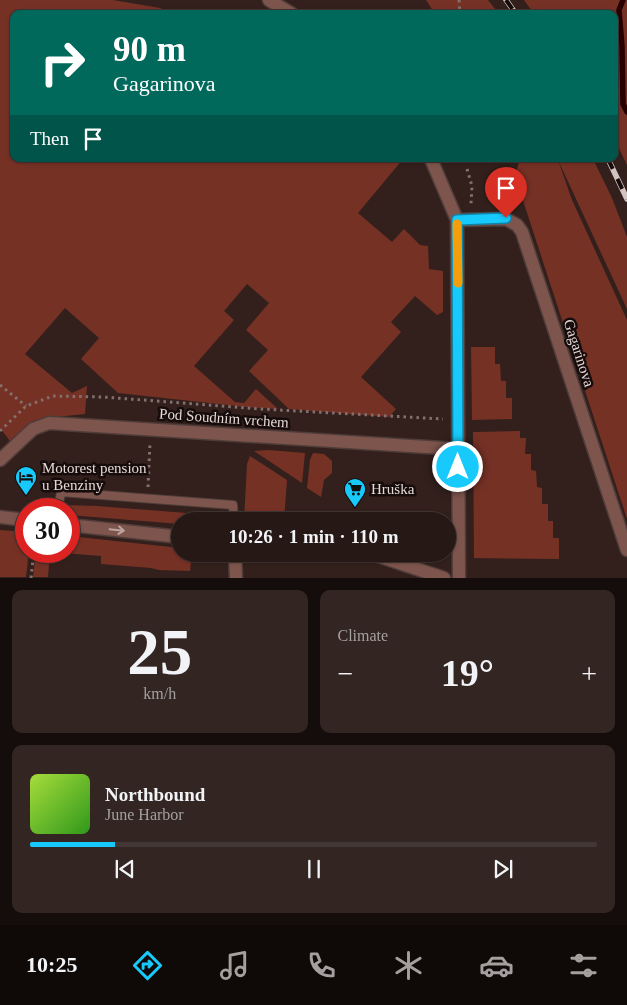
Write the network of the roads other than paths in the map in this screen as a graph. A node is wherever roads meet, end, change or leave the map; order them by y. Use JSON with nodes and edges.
{"nodes":[{"id":1,"x":269,"y":0,"type":"edge"},
{"id":2,"x":285,"y":10,"type":"edge"},
{"id":3,"x":433,"y":162,"type":"edge"},
{"id":4,"x":462,"y":220,"type":"junction"},
{"id":5,"x":458,"y":449,"type":"junction"},
{"id":6,"x":0,"y":460,"type":"edge"},
{"id":7,"x":60,"y":498,"type":"edge"},
{"id":8,"x":233,"y":512,"type":"edge"},
{"id":9,"x":0,"y":517,"type":"edge"},
{"id":10,"x":15,"y":519,"type":"edge"},
{"id":11,"x":80,"y":526,"type":"edge"},
{"id":12,"x":171,"y":536,"type":"edge"},
{"id":13,"x":627,"y":550,"type":"edge"},
{"id":14,"x":235,"y":562,"type":"edge"},
{"id":15,"x":396,"y":562,"type":"edge"},
{"id":16,"x":236,"y":578,"type":"edge"},
{"id":17,"x":444,"y":578,"type":"edge"},
{"id":18,"x":459,"y":578,"type":"edge"}],
"edges":[{"from":1,"to":2,"type":"street"},
{"from":3,"to":4,"type":"street"},
{"from":4,"to":5,"type":"street"},
{"from":4,"to":13,"type":"street","name":"Gagarinova"},
{"from":5,"to":6,"type":"street","name":"Pod Soudním vrchem"},
{"from":5,"to":18,"type":"street"},
{"from":7,"to":8,"type":"lane"},
{"from":9,"to":10,"type":"street"},
{"from":11,"to":12,"type":"street","one_way":true},
{"from":14,"to":16,"type":"street"},
{"from":15,"to":17,"type":"street"}]}
